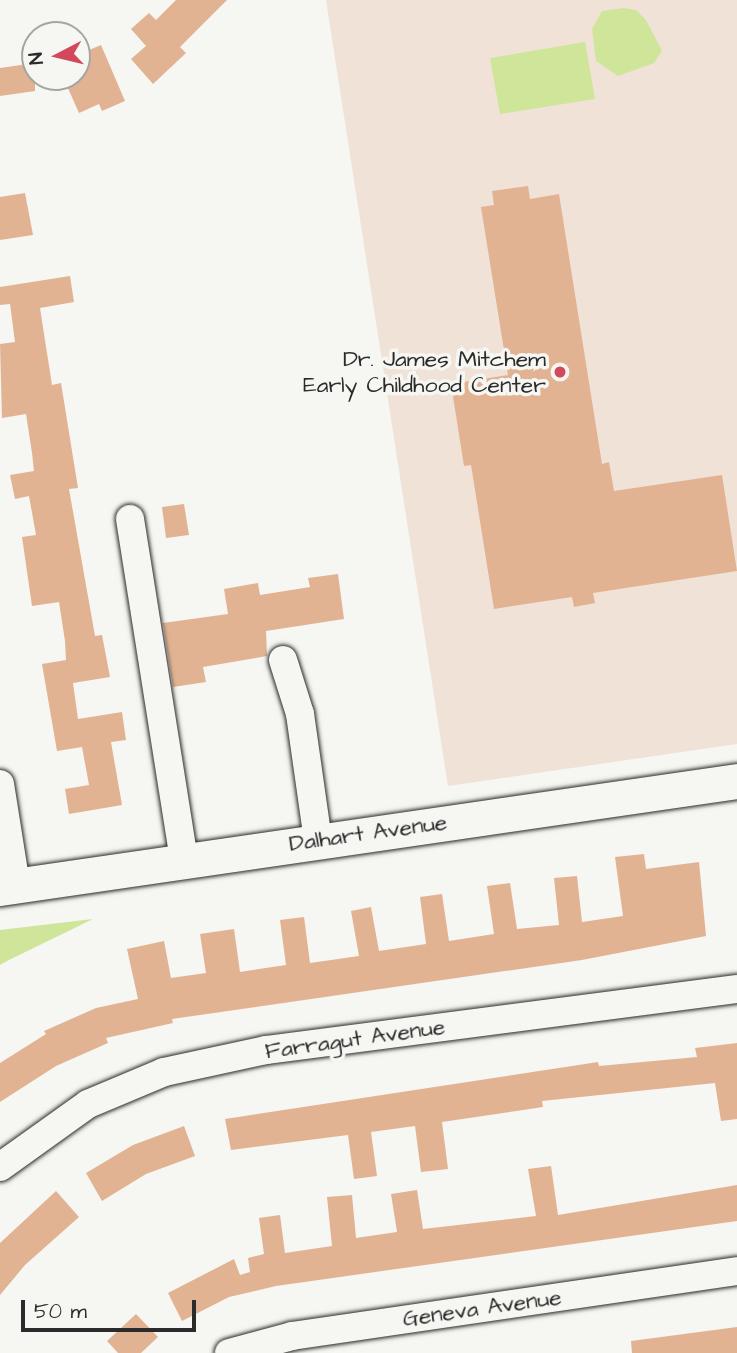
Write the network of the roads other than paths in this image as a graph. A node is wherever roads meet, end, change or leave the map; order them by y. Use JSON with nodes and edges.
{"nodes":[{"id":1,"x":130,"y":519,"type":"dead end"},
{"id":2,"x":283,"y":660,"type":"dead end"},
{"id":3,"x":737,"y":781,"type":"edge"},
{"id":4,"x":0,"y":784,"type":"edge"},
{"id":5,"x":318,"y":841,"type":"junction"},
{"id":6,"x":184,"y":860,"type":"junction"},
{"id":7,"x":8,"y":887,"type":"edge"},
{"id":8,"x":737,"y":989,"type":"edge"},
{"id":9,"x":0,"y":1167,"type":"edge"},
{"id":10,"x":737,"y":1271,"type":"edge"},
{"id":11,"x":229,"y":1353,"type":"edge"}],
"edges":[{"from":1,"to":6,"type":"street"},
{"from":2,"to":5,"type":"street"},
{"from":3,"to":5,"type":"main road","name":"Dalhart Avenue"},
{"from":4,"to":7,"type":"street"},
{"from":5,"to":6,"type":"main road","name":"Dalhart Avenue"},
{"from":6,"to":7,"type":"main road","name":"Dalhart Avenue"},
{"from":8,"to":9,"type":"street","name":"Farragut Avenue"},
{"from":10,"to":11,"type":"street","name":"Geneva Avenue"}]}
